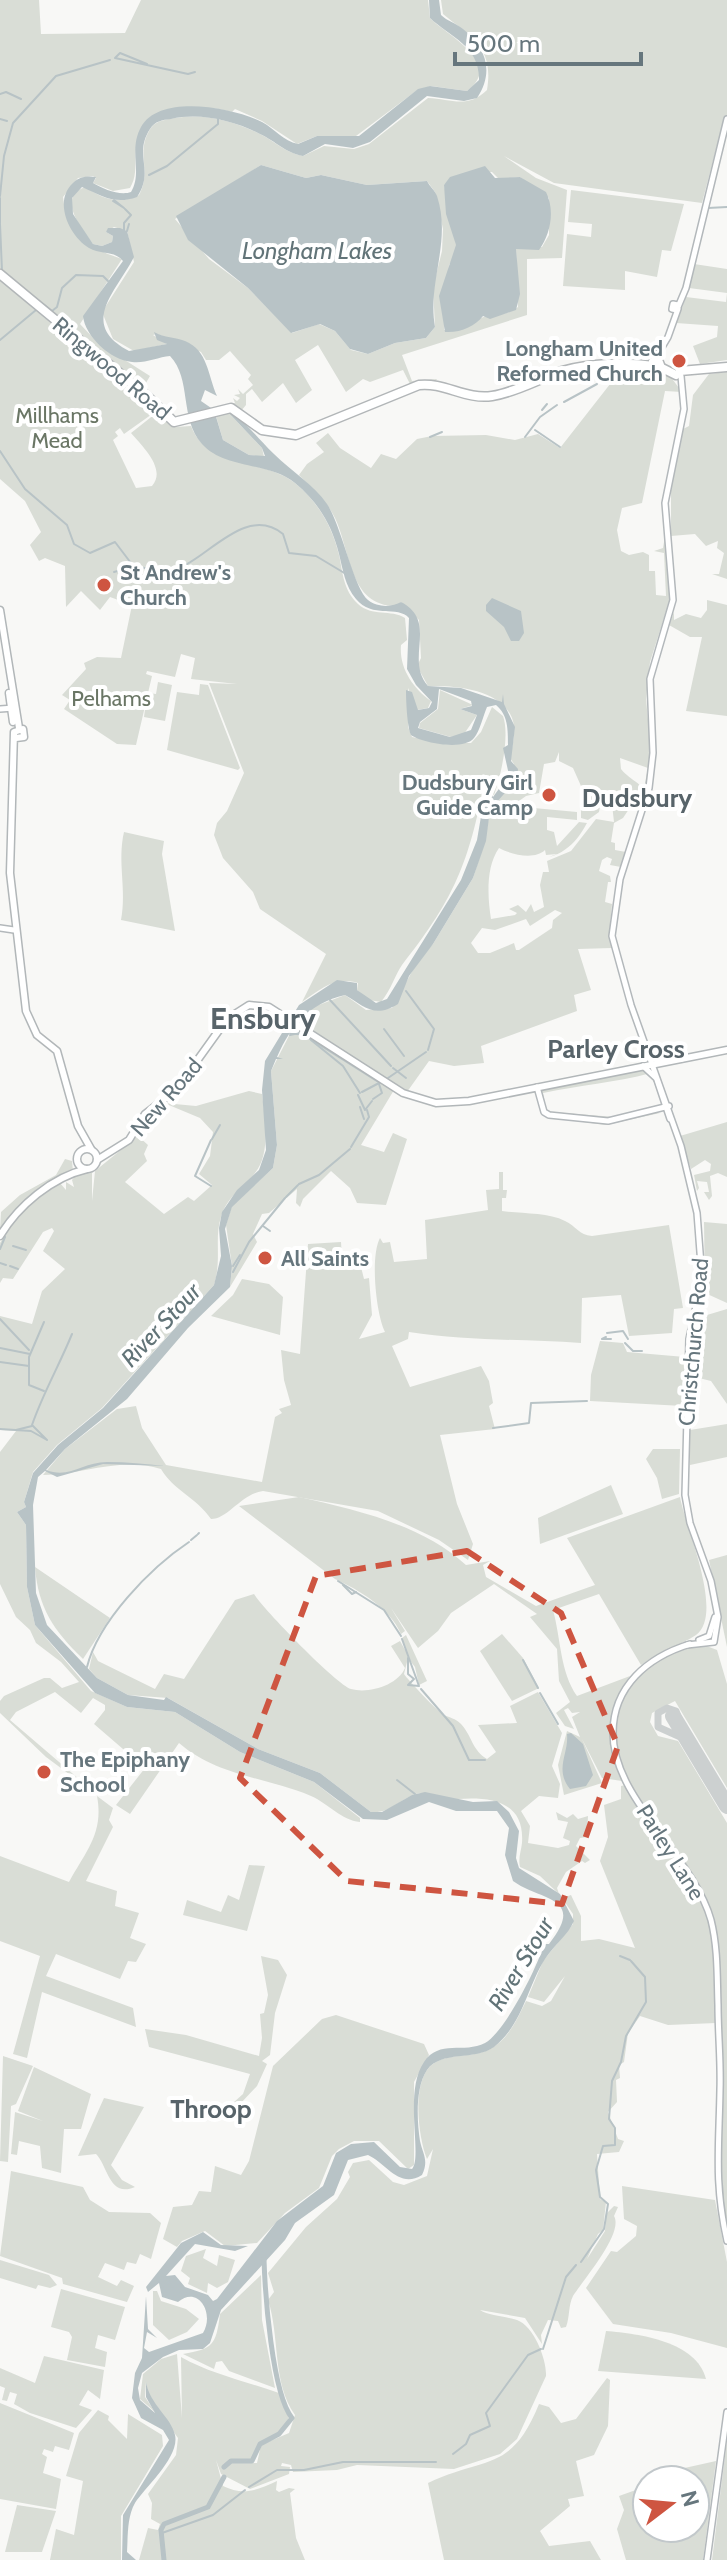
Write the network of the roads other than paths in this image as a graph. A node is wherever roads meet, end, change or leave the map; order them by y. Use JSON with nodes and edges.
{"nodes":[{"id":1,"x":727,"y":119,"type":"edge"},
{"id":2,"x":0,"y":274,"type":"edge"},
{"id":3,"x":655,"y":363,"type":"junction"},
{"id":4,"x":727,"y":367,"type":"edge"},
{"id":5,"x":680,"y":375,"type":"junction"},
{"id":6,"x":0,"y":610,"type":"edge"},
{"id":7,"x":3,"y":654,"type":"edge"},
{"id":8,"x":12,"y":708,"type":"junction"},
{"id":9,"x":0,"y":709,"type":"edge"},
{"id":10,"x":0,"y":928,"type":"edge"},
{"id":11,"x":14,"y":930,"type":"junction"},
{"id":12,"x":727,"y":1050,"type":"edge"},
{"id":13,"x":650,"y":1064,"type":"junction"},
{"id":14,"x":656,"y":1078,"type":"junction"},
{"id":15,"x":538,"y":1088,"type":"junction"},
{"id":16,"x":666,"y":1107,"type":"junction"},
{"id":17,"x":78,"y":1126,"type":"junction"},
{"id":18,"x":119,"y":1147,"type":"junction"},
{"id":19,"x":92,"y":1150,"type":"junction"},
{"id":20,"x":77,"y":1155,"type":"junction"},
{"id":21,"x":97,"y":1160,"type":"junction"},
{"id":22,"x":78,"y":1164,"type":"junction"},
{"id":23,"x":87,"y":1169,"type":"junction"},
{"id":24,"x":71,"y":1174,"type":"junction"},
{"id":25,"x":0,"y":1236,"type":"edge"},
{"id":26,"x":714,"y":1598,"type":"junction"},
{"id":27,"x":711,"y":1638,"type":"joint"},
{"id":28,"x":683,"y":1646,"type":"junction"},
{"id":29,"x":727,"y":2241,"type":"edge"},
{"id":30,"x":727,"y":2412,"type":"edge"},
{"id":31,"x":707,"y":2560,"type":"edge"}],
"edges":[{"from":1,"to":3,"type":"main road"},
{"from":2,"to":3,"type":"highway","name":"Ringwood Road"},
{"from":3,"to":5,"type":"highway"},
{"from":4,"to":5,"type":"highway"},
{"from":5,"to":13,"type":"main road"},
{"from":6,"to":7,"type":"main road"},
{"from":7,"to":8,"type":"main road"},
{"from":8,"to":9,"type":"main road"},
{"from":8,"to":11,"type":"main road"},
{"from":10,"to":11,"type":"main road"},
{"from":11,"to":17,"type":"main road"},
{"from":12,"to":13,"type":"main road","name":"New Road"},
{"from":13,"to":14,"type":"main road","name":"Christchurch Road"},
{"from":13,"to":14,"type":"main road"},
{"from":13,"to":15,"type":"main road","name":"New Road"},
{"from":13,"to":16,"type":"main road","name":"Christchurch Road"},
{"from":14,"to":16,"type":"main road","name":"Christchurch Road"},
{"from":15,"to":16,"type":"main road"},
{"from":15,"to":18,"type":"main road","name":"New Road"},
{"from":16,"to":26,"type":"main road","name":"Christchurch Road"},
{"from":17,"to":19,"type":"main road"},
{"from":17,"to":20,"type":"main road"},
{"from":18,"to":19,"type":"main road","name":"New Road"},
{"from":18,"to":21,"type":"main road","name":"New Road"},
{"from":19,"to":20,"type":"main road"},
{"from":19,"to":21,"type":"main road"},
{"from":20,"to":22,"type":"main road"},
{"from":21,"to":23,"type":"main road"},
{"from":22,"to":23,"type":"main road"},
{"from":22,"to":24,"type":"main road"},
{"from":23,"to":24,"type":"main road"},
{"from":24,"to":25,"type":"main road"},
{"from":26,"to":27,"type":"main road","name":"Christchurch Road"},
{"from":26,"to":28,"type":"main road"},
{"from":27,"to":28,"type":"main road","name":"Parley Lane"},
{"from":28,"to":29,"type":"main road","name":"Parley Lane"},
{"from":30,"to":31,"type":"main road"}]}
